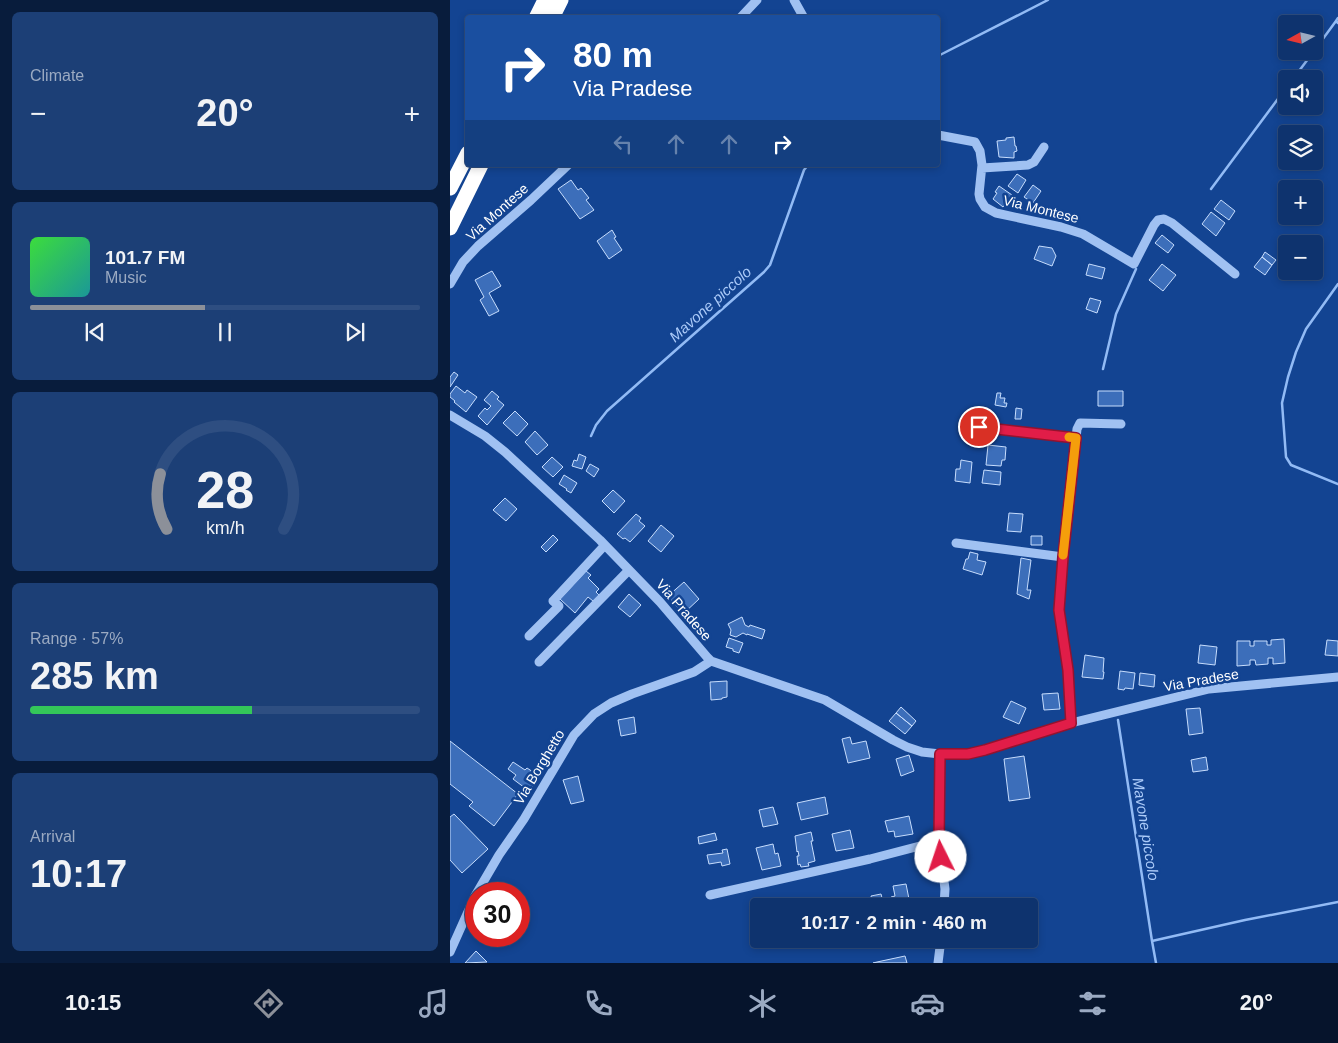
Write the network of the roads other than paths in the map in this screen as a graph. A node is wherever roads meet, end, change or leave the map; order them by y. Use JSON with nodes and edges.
{"nodes":[{"id":1,"x":544,"y":0,"type":"edge"},
{"id":2,"x":561,"y":0,"type":"edge"},
{"id":3,"x":757,"y":0,"type":"edge"},
{"id":4,"x":794,"y":0,"type":"edge"},
{"id":5,"x":537,"y":15,"type":"edge"},
{"id":6,"x":554,"y":15,"type":"edge"},
{"id":7,"x":743,"y":15,"type":"edge"},
{"id":8,"x":802,"y":15,"type":"edge"},
{"id":9,"x":940,"y":135,"type":"edge"},
{"id":10,"x":1044,"y":147,"type":"dead end"},
{"id":11,"x":465,"y":159,"type":"edge"},
{"id":12,"x":480,"y":167,"type":"edge"},
{"id":13,"x":566,"y":167,"type":"edge"},
{"id":14,"x":982,"y":168,"type":"junction"},
{"id":15,"x":450,"y":188,"type":"edge"},
{"id":16,"x":450,"y":228,"type":"edge"},
{"id":17,"x":1236,"y":274,"type":"dead end"},
{"id":18,"x":450,"y":284,"type":"edge"},
{"id":19,"x":450,"y":415,"type":"edge"},
{"id":20,"x":1121,"y":424,"type":"dead end"},
{"id":21,"x":979,"y":427,"type":"dead end"},
{"id":22,"x":1076,"y":438,"type":"junction"},
{"id":23,"x":956,"y":543,"type":"dead end"},
{"id":24,"x":605,"y":545,"type":"junction"},
{"id":25,"x":1063,"y":557,"type":"junction"},
{"id":26,"x":629,"y":570,"type":"junction"},
{"id":27,"x":529,"y":636,"type":"dead end"},
{"id":28,"x":711,"y":661,"type":"junction"},
{"id":29,"x":539,"y":662,"type":"dead end"},
{"id":30,"x":1338,"y":677,"type":"edge"},
{"id":31,"x":1071,"y":723,"type":"junction"},
{"id":32,"x":940,"y":754,"type":"junction"},
{"id":33,"x":939,"y":841,"type":"junction"},
{"id":34,"x":710,"y":895,"type":"dead end"},
{"id":35,"x":944,"y":898,"type":"edge"},
{"id":36,"x":940,"y":948,"type":"edge"},
{"id":37,"x":450,"y":952,"type":"edge"},
{"id":38,"x":938,"y":963,"type":"edge"}],
"edges":[{"from":1,"to":5,"type":"highway"},
{"from":2,"to":6,"type":"highway"},
{"from":3,"to":7,"type":"street"},
{"from":4,"to":8,"type":"street"},
{"from":9,"to":14,"type":"street","name":"Via Montese"},
{"from":10,"to":14,"type":"street"},
{"from":11,"to":15,"type":"highway"},
{"from":12,"to":16,"type":"highway"},
{"from":13,"to":18,"type":"street","name":"Via Montese"},
{"from":14,"to":17,"type":"street","name":"Via Montese"},
{"from":19,"to":24,"type":"street","name":"Via Pradese"},
{"from":20,"to":22,"type":"street"},
{"from":21,"to":22,"type":"street"},
{"from":22,"to":25,"type":"street"},
{"from":23,"to":25,"type":"street"},
{"from":24,"to":26,"type":"street","name":"Via Pradese"},
{"from":24,"to":27,"type":"street"},
{"from":25,"to":31,"type":"street"},
{"from":26,"to":28,"type":"street","name":"Via Pradese"},
{"from":26,"to":29,"type":"street"},
{"from":28,"to":32,"type":"street","name":"Via Pradese"},
{"from":28,"to":37,"type":"street","name":"Via Borghetto"},
{"from":30,"to":31,"type":"street","name":"Via Pradese"},
{"from":31,"to":32,"type":"street","name":"Via Pradese"},
{"from":32,"to":33,"type":"street"},
{"from":33,"to":34,"type":"street"},
{"from":33,"to":35,"type":"street"},
{"from":36,"to":38,"type":"street"}]}
